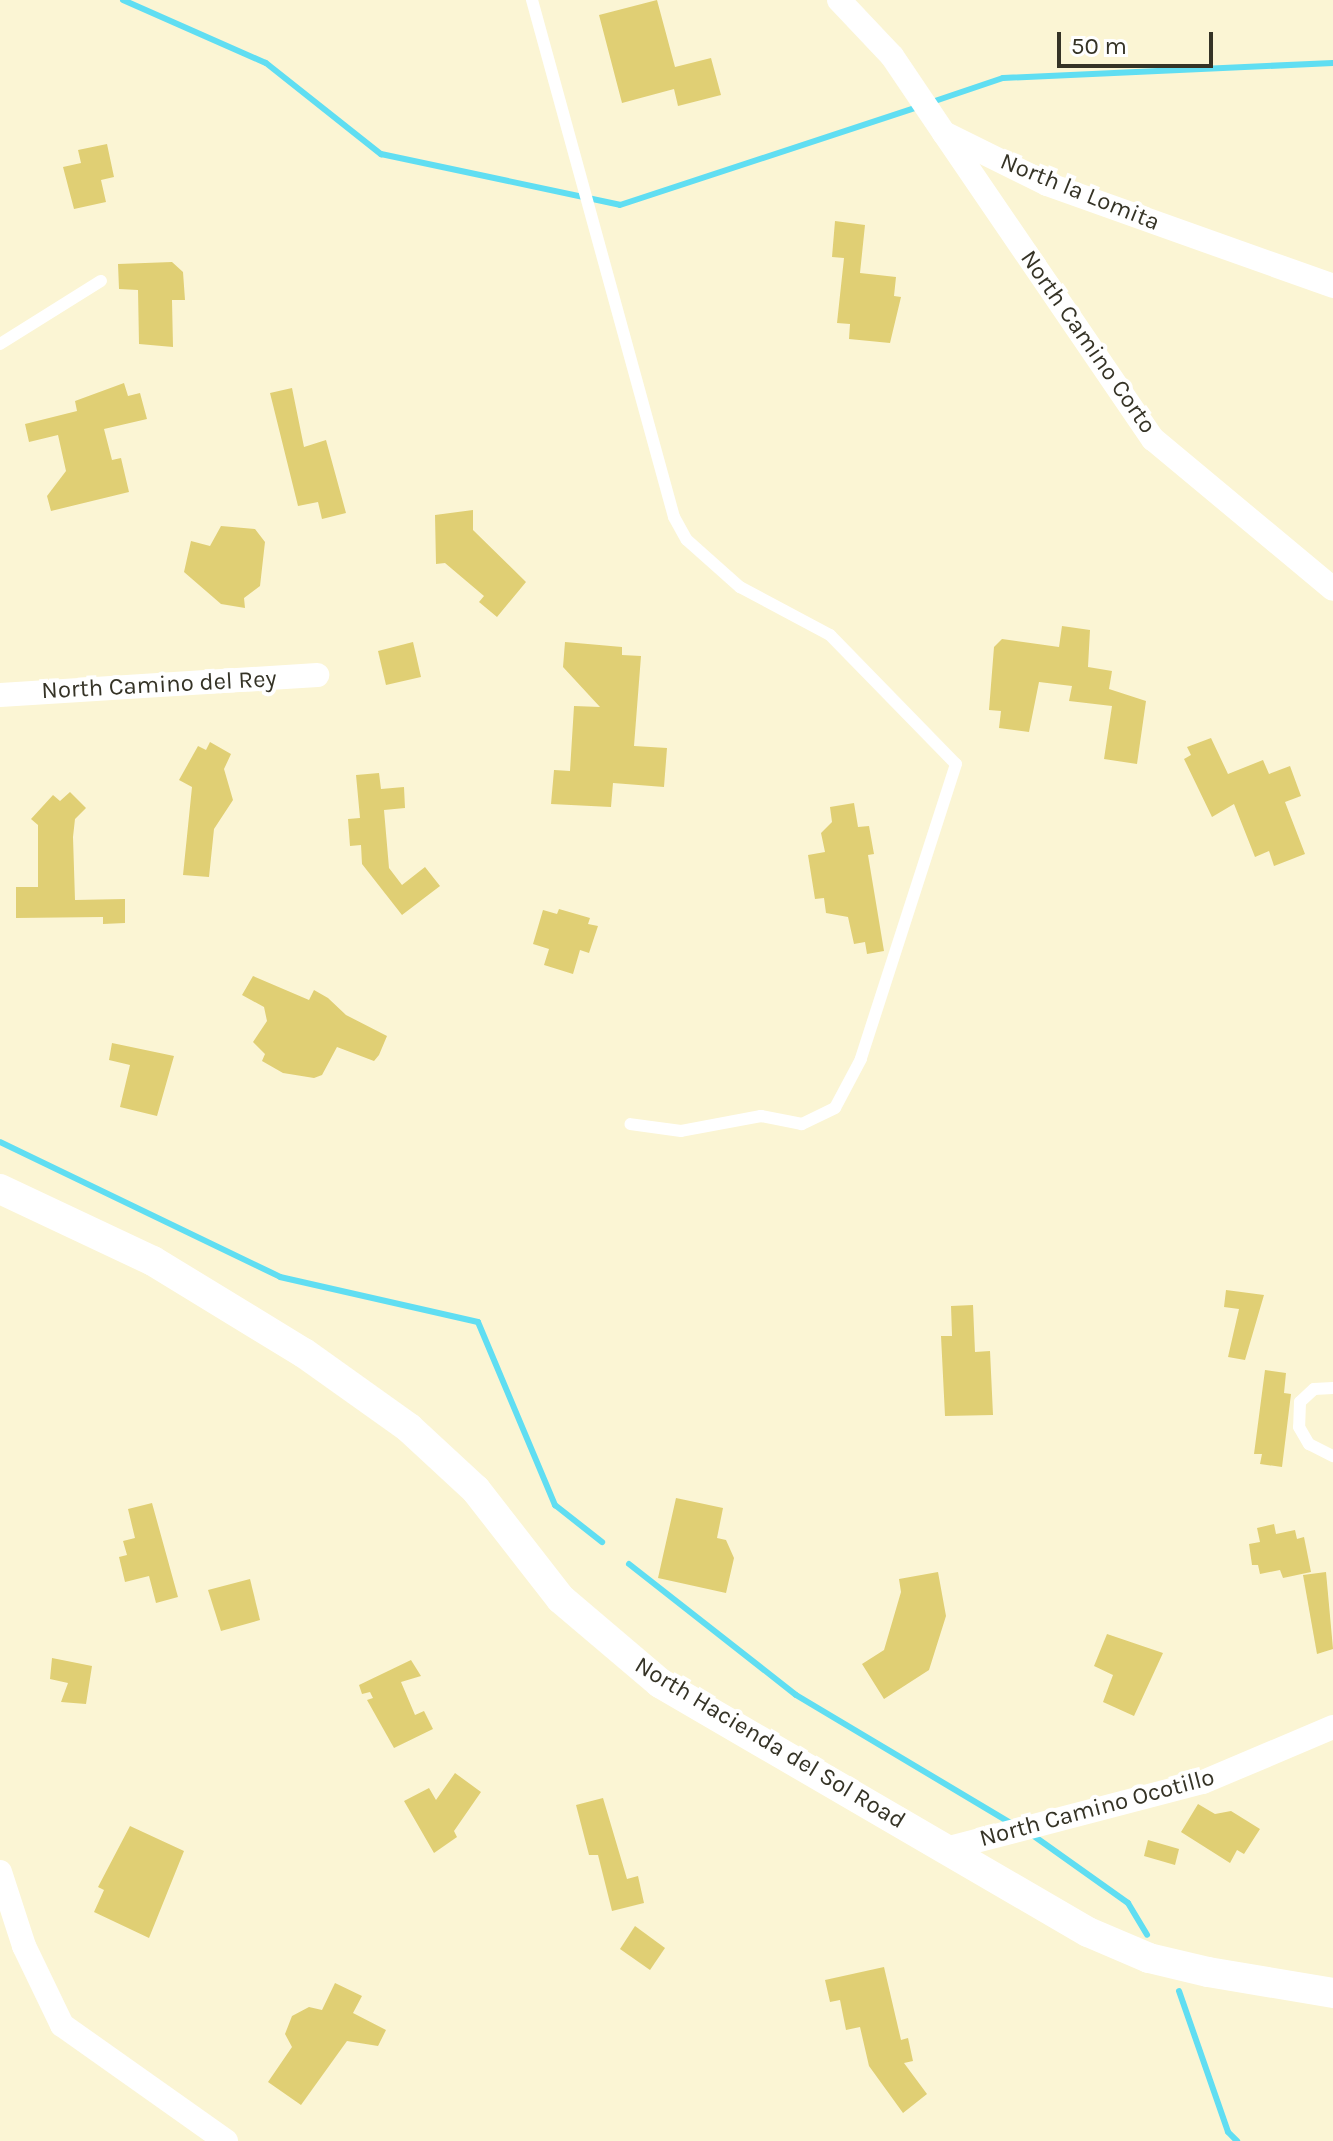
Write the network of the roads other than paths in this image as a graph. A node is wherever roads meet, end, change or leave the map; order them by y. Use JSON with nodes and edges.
{"nodes":[{"id":1,"x":532,"y":0,"type":"edge"},
{"id":2,"x":839,"y":0,"type":"edge"},
{"id":3,"x":944,"y":133,"type":"junction"},
{"id":4,"x":101,"y":281,"type":"dead end"},
{"id":5,"x":1333,"y":286,"type":"edge"},
{"id":6,"x":0,"y":344,"type":"edge"},
{"id":7,"x":1333,"y":589,"type":"edge"},
{"id":8,"x":317,"y":675,"type":"dead end"},
{"id":9,"x":0,"y":695,"type":"edge"},
{"id":10,"x":630,"y":1124,"type":"dead end"},
{"id":11,"x":0,"y":1189,"type":"edge"},
{"id":12,"x":1333,"y":1388,"type":"edge"},
{"id":13,"x":1333,"y":1456,"type":"edge"},
{"id":14,"x":1333,"y":1727,"type":"edge"},
{"id":15,"x":949,"y":1848,"type":"junction"},
{"id":16,"x":0,"y":1872,"type":"edge"},
{"id":17,"x":1333,"y":1993,"type":"edge"},
{"id":18,"x":226,"y":2141,"type":"edge"}],
"edges":[{"from":1,"to":10,"type":"lane"},
{"from":2,"to":3,"type":"street","name":"North la Lomita"},
{"from":3,"to":5,"type":"street","name":"North la Lomita"},
{"from":3,"to":7,"type":"street","name":"North Camino Corto"},
{"from":4,"to":6,"type":"lane"},
{"from":8,"to":9,"type":"street","name":"North Camino del Rey"},
{"from":11,"to":15,"type":"street","name":"North Hacienda del Sol Road"},
{"from":12,"to":13,"type":"lane"},
{"from":14,"to":15,"type":"street","name":"North Camino Ocotillo"},
{"from":15,"to":17,"type":"street","name":"North Hacienda del Sol Road"},
{"from":16,"to":18,"type":"street"}]}
